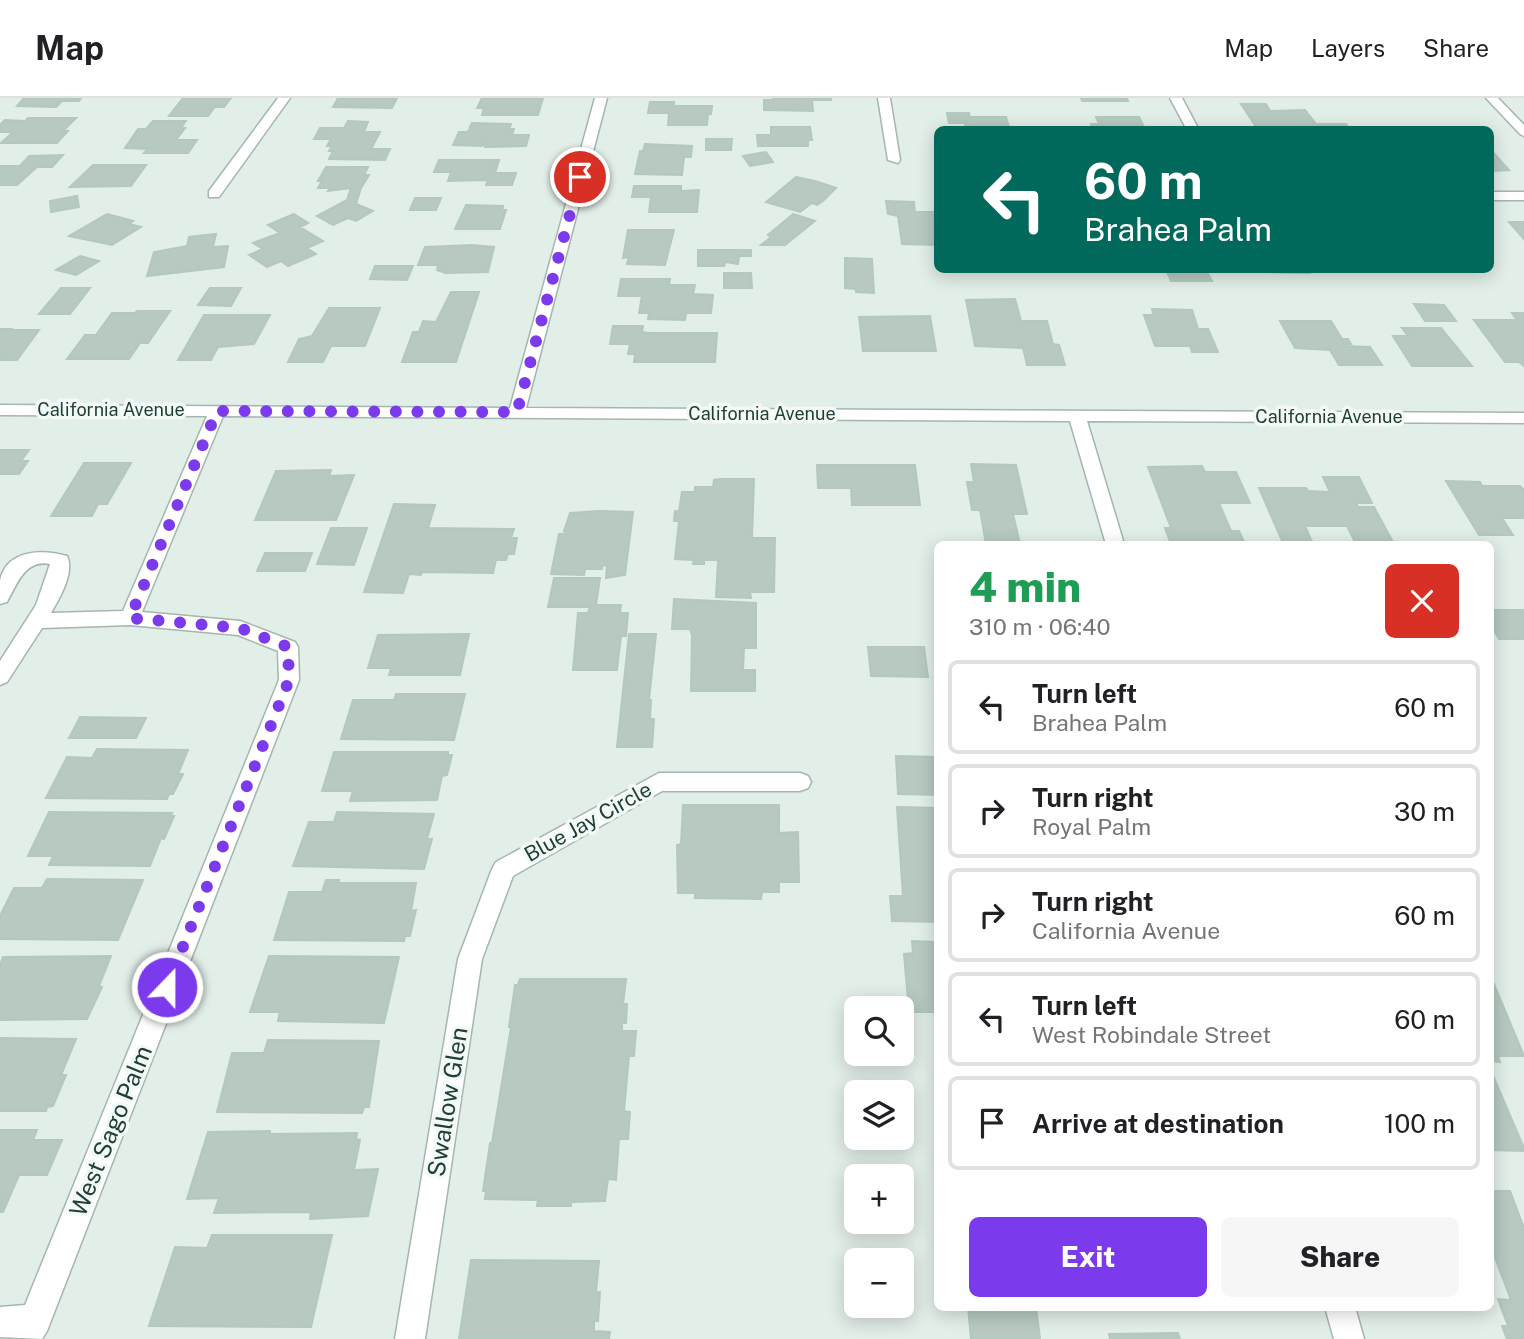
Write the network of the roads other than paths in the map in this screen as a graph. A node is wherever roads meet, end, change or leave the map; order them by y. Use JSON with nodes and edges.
{"nodes":[{"id":1,"x":284,"y":98,"type":"edge"},
{"id":2,"x":601,"y":98,"type":"edge"},
{"id":3,"x":884,"y":98,"type":"edge"},
{"id":4,"x":1176,"y":98,"type":"edge"},
{"id":5,"x":1492,"y":98,"type":"edge"},
{"id":6,"x":1191,"y":126,"type":"edge"},
{"id":7,"x":1524,"y":132,"type":"edge"},
{"id":8,"x":894,"y":160,"type":"dead end"},
{"id":9,"x":215,"y":194,"type":"dead end"},
{"id":10,"x":1494,"y":196,"type":"edge"},
{"id":11,"x":1524,"y":196,"type":"edge"},
{"id":12,"x":0,"y":410,"type":"edge"},
{"id":13,"x":217,"y":411,"type":"junction"},
{"id":14,"x":517,"y":412,"type":"junction"},
{"id":15,"x":1077,"y":415,"type":"junction"},
{"id":16,"x":1524,"y":418,"type":"edge"},
{"id":17,"x":1114,"y":541,"type":"edge"},
{"id":18,"x":0,"y":597,"type":"edge"},
{"id":19,"x":130,"y":618,"type":"junction"},
{"id":20,"x":36,"y":621,"type":"junction"},
{"id":21,"x":0,"y":677,"type":"edge"},
{"id":22,"x":800,"y":782,"type":"dead end"},
{"id":23,"x":504,"y":869,"type":"joint"},
{"id":24,"x":1341,"y":1311,"type":"edge"},
{"id":25,"x":0,"y":1322,"type":"edge"},
{"id":26,"x":32,"y":1330,"type":"edge"},
{"id":27,"x":410,"y":1339,"type":"edge"},
{"id":28,"x":1349,"y":1339,"type":"edge"}],
"edges":[{"from":1,"to":9,"type":"street"},
{"from":2,"to":14,"type":"street"},
{"from":3,"to":8,"type":"street"},
{"from":4,"to":6,"type":"street"},
{"from":5,"to":7,"type":"street"},
{"from":10,"to":11,"type":"street"},
{"from":12,"to":13,"type":"street","name":"California Avenue"},
{"from":13,"to":14,"type":"street","name":"California Avenue"},
{"from":13,"to":19,"type":"street"},
{"from":14,"to":15,"type":"street","name":"California Avenue"},
{"from":15,"to":16,"type":"street","name":"California Avenue"},
{"from":15,"to":17,"type":"street"},
{"from":18,"to":20,"type":"street"},
{"from":19,"to":20,"type":"street"},
{"from":19,"to":26,"type":"street","name":"West Sago Palm"},
{"from":20,"to":21,"type":"street"},
{"from":22,"to":23,"type":"street","name":"Blue Jay Circle"},
{"from":23,"to":27,"type":"street","name":"Swallow Glen"},
{"from":24,"to":28,"type":"street"},
{"from":25,"to":26,"type":"street"}]}
